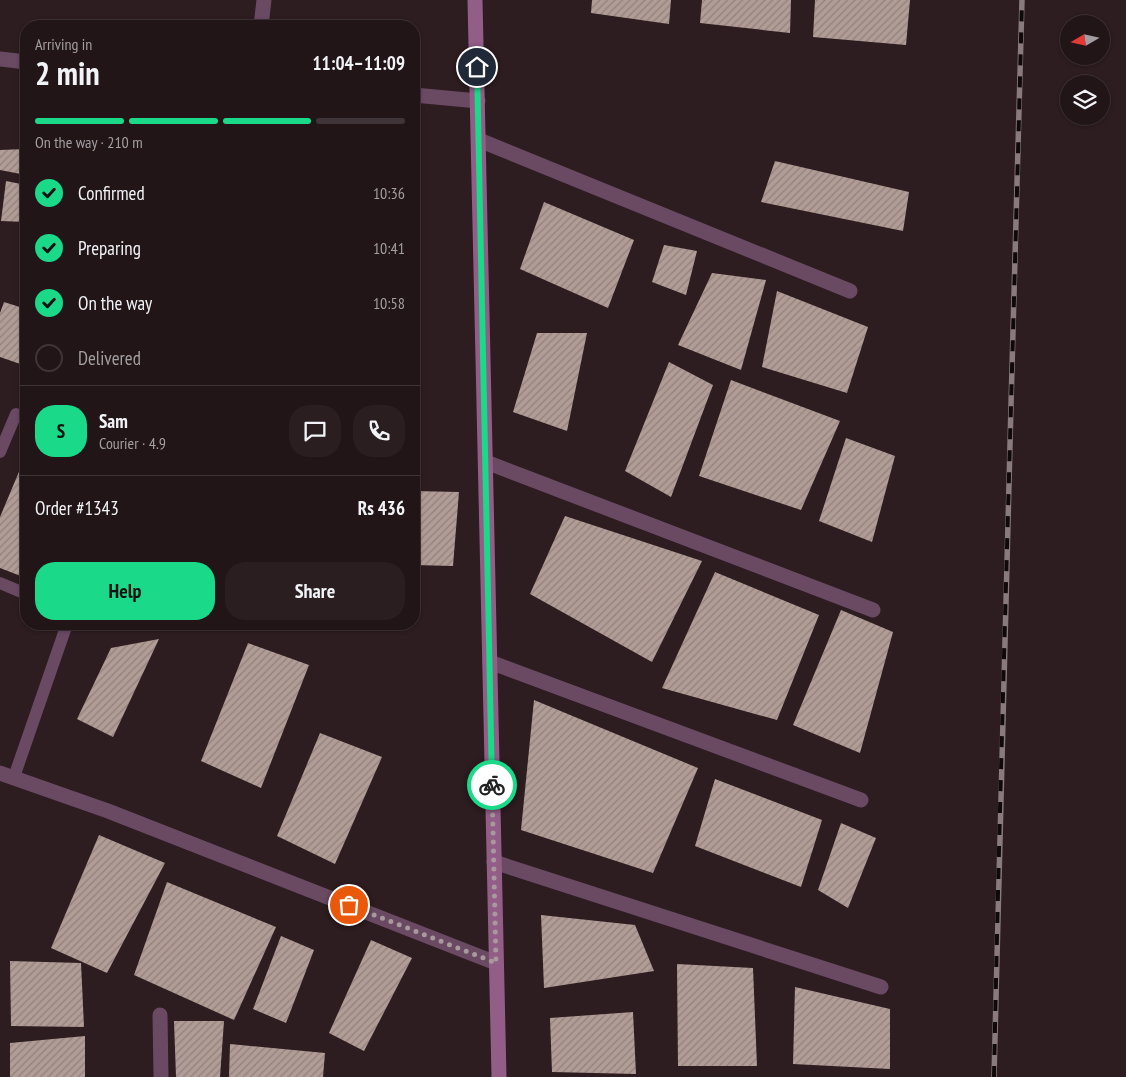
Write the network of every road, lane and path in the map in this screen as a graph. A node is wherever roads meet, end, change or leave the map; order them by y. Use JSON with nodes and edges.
{"nodes":[{"id":1,"x":264,"y":0,"type":"edge"},
{"id":2,"x":475,"y":0,"type":"edge"},
{"id":3,"x":261,"y":20,"type":"edge"},
{"id":4,"x":0,"y":59,"type":"edge"},
{"id":5,"x":20,"y":61,"type":"edge"},
{"id":6,"x":420,"y":96,"type":"edge"},
{"id":7,"x":478,"y":101,"type":"junction"},
{"id":8,"x":479,"y":140,"type":"junction"},
{"id":9,"x":850,"y":291,"type":"dead end"},
{"id":10,"x":16,"y":414,"type":"dead end"},
{"id":11,"x":0,"y":452,"type":"edge"},
{"id":12,"x":486,"y":462,"type":"junction"},
{"id":13,"x":0,"y":583,"type":"edge"},
{"id":14,"x":20,"y":591,"type":"edge"},
{"id":15,"x":873,"y":610,"type":"dead end"},
{"id":16,"x":65,"y":630,"type":"edge"},
{"id":17,"x":490,"y":662,"type":"junction"},
{"id":18,"x":7,"y":775,"type":"edge"},
{"id":19,"x":861,"y":800,"type":"dead end"},
{"id":20,"x":494,"y":862,"type":"junction"},
{"id":21,"x":496,"y":963,"type":"junction"},
{"id":22,"x":881,"y":987,"type":"dead end"},
{"id":23,"x":160,"y":1015,"type":"dead end"},
{"id":24,"x":161,"y":1077,"type":"edge"},
{"id":25,"x":499,"y":1077,"type":"edge"}],
"edges":[{"from":1,"to":3,"type":"street"},
{"from":2,"to":7,"type":"street"},
{"from":4,"to":5,"type":"street"},
{"from":6,"to":7,"type":"street"},
{"from":7,"to":8,"type":"street"},
{"from":8,"to":9,"type":"street"},
{"from":8,"to":12,"type":"street"},
{"from":10,"to":11,"type":"lane"},
{"from":12,"to":15,"type":"street"},
{"from":12,"to":17,"type":"street"},
{"from":13,"to":14,"type":"lane"},
{"from":16,"to":18,"type":"lane"},
{"from":17,"to":19,"type":"street"},
{"from":17,"to":20,"type":"street"},
{"from":18,"to":21,"type":"street"},
{"from":20,"to":21,"type":"street"},
{"from":20,"to":22,"type":"street"},
{"from":21,"to":25,"type":"street"},
{"from":23,"to":24,"type":"street"}]}
